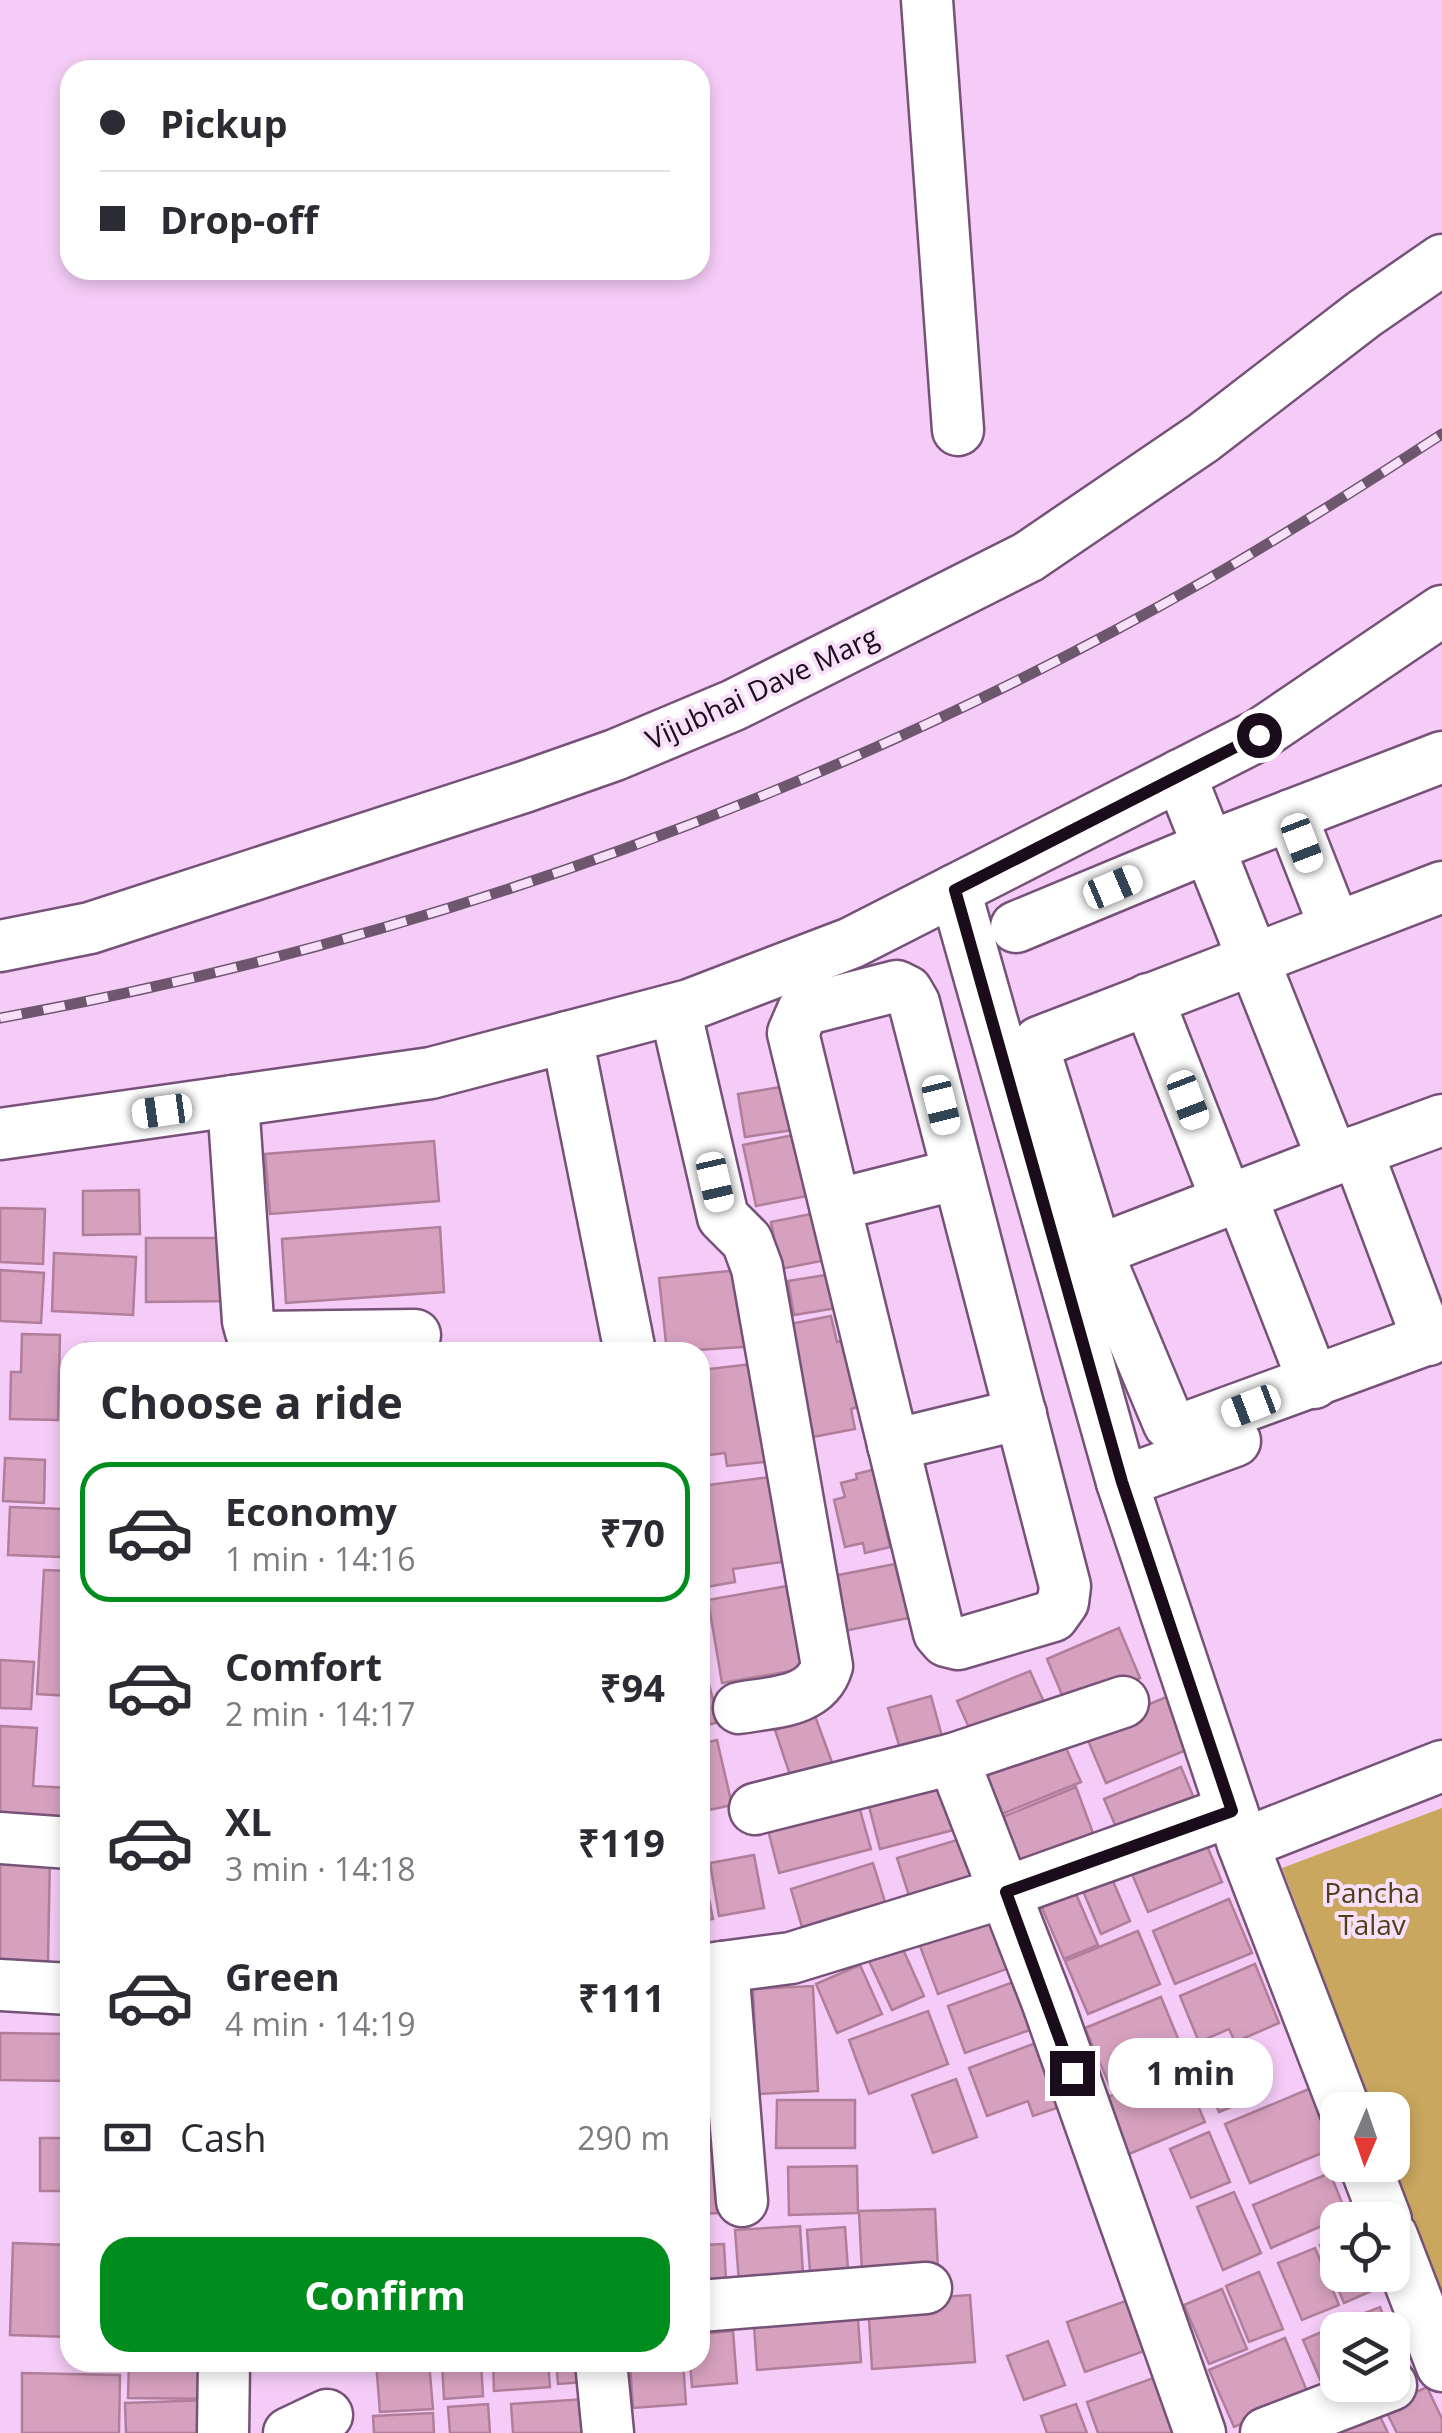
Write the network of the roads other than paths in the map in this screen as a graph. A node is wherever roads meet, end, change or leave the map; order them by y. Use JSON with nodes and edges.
{"nodes":[{"id":1,"x":927,"y":0,"type":"edge"},
{"id":2,"x":1442,"y":260,"type":"edge"},
{"id":3,"x":958,"y":430,"type":"dead end"},
{"id":4,"x":1442,"y":611,"type":"edge"},
{"id":5,"x":1442,"y":757,"type":"edge"},
{"id":6,"x":1180,"y":775,"type":"junction"},
{"id":7,"x":1291,"y":815,"type":"junction"},
{"id":8,"x":1210,"y":846,"type":"junction"},
{"id":9,"x":955,"y":890,"type":"junction"},
{"id":10,"x":1438,"y":903,"type":"edge"},
{"id":11,"x":1016,"y":927,"type":"dead end"},
{"id":12,"x":1335,"y":927,"type":"junction"},
{"id":13,"x":0,"y":946,"type":"edge"},
{"id":14,"x":1254,"y":958,"type":"junction"},
{"id":15,"x":1148,"y":999,"type":"junction"},
{"id":16,"x":674,"y":1009,"type":"junction"},
{"id":17,"x":568,"y":1037,"type":"junction"},
{"id":18,"x":233,"y":1101,"type":"junction"},
{"id":19,"x":1442,"y":1120,"type":"edge"},
{"id":20,"x":0,"y":1134,"type":"edge"},
{"id":21,"x":1345,"y":1156,"type":"junction"},
{"id":22,"x":958,"y":1174,"type":"junction"},
{"id":23,"x":1234,"y":1199,"type":"junction"},
{"id":24,"x":835,"y":1206,"type":"junction"},
{"id":25,"x":1077,"y":1274,"type":"junction"},
{"id":26,"x":998,"y":1326,"type":"junction"},
{"id":27,"x":415,"y":1335,"type":"dead end"},
{"id":28,"x":311,"y":1342,"type":"edge"},
{"id":29,"x":350,"y":1342,"type":"edge"},
{"id":30,"x":628,"y":1342,"type":"edge"},
{"id":31,"x":1437,"y":1346,"type":"edge"},
{"id":32,"x":1314,"y":1383,"type":"junction"},
{"id":33,"x":1021,"y":1414,"type":"junction"},
{"id":34,"x":892,"y":1445,"type":"junction"},
{"id":35,"x":1122,"y":1482,"type":"junction"},
{"id":36,"x":1122,"y":1702,"type":"dead end"},
{"id":37,"x":738,"y":1708,"type":"dead end"},
{"id":38,"x":953,"y":1759,"type":"junction"},
{"id":39,"x":1442,"y":1766,"type":"edge"},
{"id":40,"x":755,"y":1809,"type":"dead end"},
{"id":41,"x":1238,"y":1827,"type":"junction"},
{"id":42,"x":0,"y":1838,"type":"edge"},
{"id":43,"x":60,"y":1843,"type":"edge"},
{"id":44,"x":1006,"y":1892,"type":"junction"},
{"id":45,"x":711,"y":1968,"type":"edge"},
{"id":46,"x":0,"y":1984,"type":"edge"},
{"id":47,"x":60,"y":1988,"type":"edge"},
{"id":48,"x":1337,"y":2092,"type":"edge"},
{"id":49,"x":742,"y":2200,"type":"dead end"},
{"id":50,"x":926,"y":2288,"type":"dead end"},
{"id":51,"x":710,"y":2305,"type":"edge"},
{"id":52,"x":224,"y":2372,"type":"edge"},
{"id":53,"x":602,"y":2372,"type":"edge"},
{"id":54,"x":1348,"y":2402,"type":"edge"},
{"id":55,"x":223,"y":2433,"type":"edge"},
{"id":56,"x":608,"y":2433,"type":"edge"},
{"id":57,"x":1200,"y":2433,"type":"edge"},
{"id":58,"x":1266,"y":2433,"type":"edge"}],
"edges":[{"from":1,"to":3,"type":"street"},
{"from":2,"to":13,"type":"street","name":"Vijubhai Dave Marg"},
{"from":4,"to":6,"type":"street"},
{"from":5,"to":7,"type":"street"},
{"from":6,"to":8,"type":"street"},
{"from":6,"to":9,"type":"street"},
{"from":7,"to":8,"type":"street"},
{"from":7,"to":12,"type":"street"},
{"from":8,"to":11,"type":"street"},
{"from":8,"to":14,"type":"street"},
{"from":9,"to":16,"type":"street"},
{"from":9,"to":25,"type":"street"},
{"from":10,"to":12,"type":"street"},
{"from":12,"to":14,"type":"street"},
{"from":14,"to":15,"type":"street"},
{"from":14,"to":21,"type":"street"},
{"from":15,"to":23,"type":"street"},
{"from":15,"to":25,"type":"street"},
{"from":16,"to":17,"type":"street"},
{"from":16,"to":37,"type":"street"},
{"from":17,"to":18,"type":"street"},
{"from":17,"to":30,"type":"street"},
{"from":18,"to":20,"type":"street"},
{"from":18,"to":28,"type":"street"},
{"from":19,"to":21,"type":"street"},
{"from":21,"to":23,"type":"street"},
{"from":21,"to":31,"type":"street"},
{"from":22,"to":24,"type":"street"},
{"from":22,"to":24,"type":"street"},
{"from":22,"to":26,"type":"street"},
{"from":23,"to":25,"type":"street"},
{"from":23,"to":32,"type":"street"},
{"from":24,"to":34,"type":"street"},
{"from":25,"to":26,"type":"street"},
{"from":25,"to":32,"type":"street"},
{"from":25,"to":35,"type":"street"},
{"from":26,"to":33,"type":"street"},
{"from":27,"to":29,"type":"street"},
{"from":31,"to":32,"type":"street"},
{"from":31,"to":35,"type":"street"},
{"from":33,"to":34,"type":"street"},
{"from":33,"to":34,"type":"street"},
{"from":35,"to":41,"type":"street"},
{"from":36,"to":38,"type":"street"},
{"from":38,"to":40,"type":"street"},
{"from":38,"to":44,"type":"street"},
{"from":39,"to":41,"type":"street"},
{"from":41,"to":44,"type":"street"},
{"from":41,"to":48,"type":"street"},
{"from":42,"to":43,"type":"street"},
{"from":44,"to":45,"type":"street"},
{"from":44,"to":57,"type":"street"},
{"from":45,"to":49,"type":"street"},
{"from":46,"to":47,"type":"street"},
{"from":50,"to":51,"type":"street"},
{"from":52,"to":55,"type":"street"},
{"from":53,"to":56,"type":"street"},
{"from":54,"to":58,"type":"street"}]}
